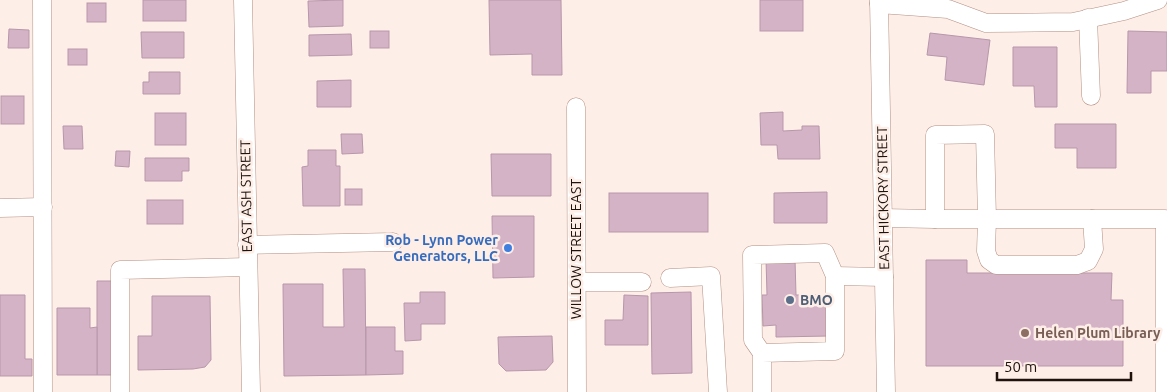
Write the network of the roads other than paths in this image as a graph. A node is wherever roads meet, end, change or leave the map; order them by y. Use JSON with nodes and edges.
{"nodes":[{"id":1,"x":42,"y":0,"type":"edge"},
{"id":2,"x":243,"y":0,"type":"edge"},
{"id":3,"x":1158,"y":0,"type":"edge"},
{"id":4,"x":879,"y":2,"type":"edge"},
{"id":5,"x":1088,"y":18,"type":"junction"},
{"id":6,"x":1091,"y":96,"type":"dead end"},
{"id":7,"x":576,"y":107,"type":"dead end"},
{"id":8,"x":43,"y":207,"type":"junction"},
{"id":9,"x":0,"y":208,"type":"edge"},
{"id":10,"x":883,"y":218,"type":"junction"},
{"id":11,"x":935,"y":219,"type":"junction"},
{"id":12,"x":987,"y":219,"type":"junction"},
{"id":13,"x":1092,"y":219,"type":"junction"},
{"id":14,"x":394,"y":242,"type":"dead end"},
{"id":15,"x":247,"y":245,"type":"junction"},
{"id":16,"x":248,"y":267,"type":"junction"},
{"id":17,"x":835,"y":276,"type":"junction"},
{"id":18,"x":884,"y":277,"type":"junction"},
{"id":19,"x":670,"y":278,"type":"dead end"},
{"id":20,"x":577,"y":282,"type":"junction"},
{"id":21,"x":642,"y":282,"type":"dead end"},
{"id":22,"x":762,"y":353,"type":"junction"},
{"id":23,"x":43,"y":392,"type":"edge"},
{"id":24,"x":120,"y":392,"type":"edge"},
{"id":25,"x":251,"y":392,"type":"edge"},
{"id":26,"x":577,"y":392,"type":"edge"},
{"id":27,"x":718,"y":392,"type":"edge"},
{"id":28,"x":762,"y":392,"type":"edge"},
{"id":29,"x":886,"y":392,"type":"edge"},
{"id":30,"x":1165,"y":392,"type":"edge"}],
"edges":[{"from":1,"to":8,"type":"street"},
{"from":2,"to":15,"type":"street","name":"EAST ASH STREET"},
{"from":3,"to":5,"type":"street","name":"EAST HICKORY STREET"},
{"from":4,"to":5,"type":"street","name":"EAST HICKORY STREET"},
{"from":4,"to":10,"type":"street","name":"EAST HICKORY STREET"},
{"from":5,"to":6,"type":"street"},
{"from":7,"to":20,"type":"street","name":"WILLOW STREET EAST"},
{"from":8,"to":9,"type":"street"},
{"from":8,"to":23,"type":"street"},
{"from":10,"to":11,"type":"street"},
{"from":10,"to":18,"type":"street","name":"EAST HICKORY STREET"},
{"from":11,"to":12,"type":"street"},
{"from":11,"to":12,"type":"street"},
{"from":12,"to":13,"type":"street"},
{"from":12,"to":13,"type":"street"},
{"from":13,"to":30,"type":"street"},
{"from":14,"to":15,"type":"street"},
{"from":15,"to":16,"type":"street","name":"EAST ASH STREET"},
{"from":16,"to":24,"type":"street"},
{"from":16,"to":25,"type":"street","name":"EAST ASH STREET"},
{"from":17,"to":18,"type":"street"},
{"from":17,"to":22,"type":"street"},
{"from":17,"to":22,"type":"street"},
{"from":18,"to":29,"type":"street","name":"EAST HICKORY STREET"},
{"from":19,"to":27,"type":"street"},
{"from":20,"to":21,"type":"street"},
{"from":20,"to":26,"type":"street","name":"WILLOW STREET EAST"},
{"from":22,"to":28,"type":"street"}]}
